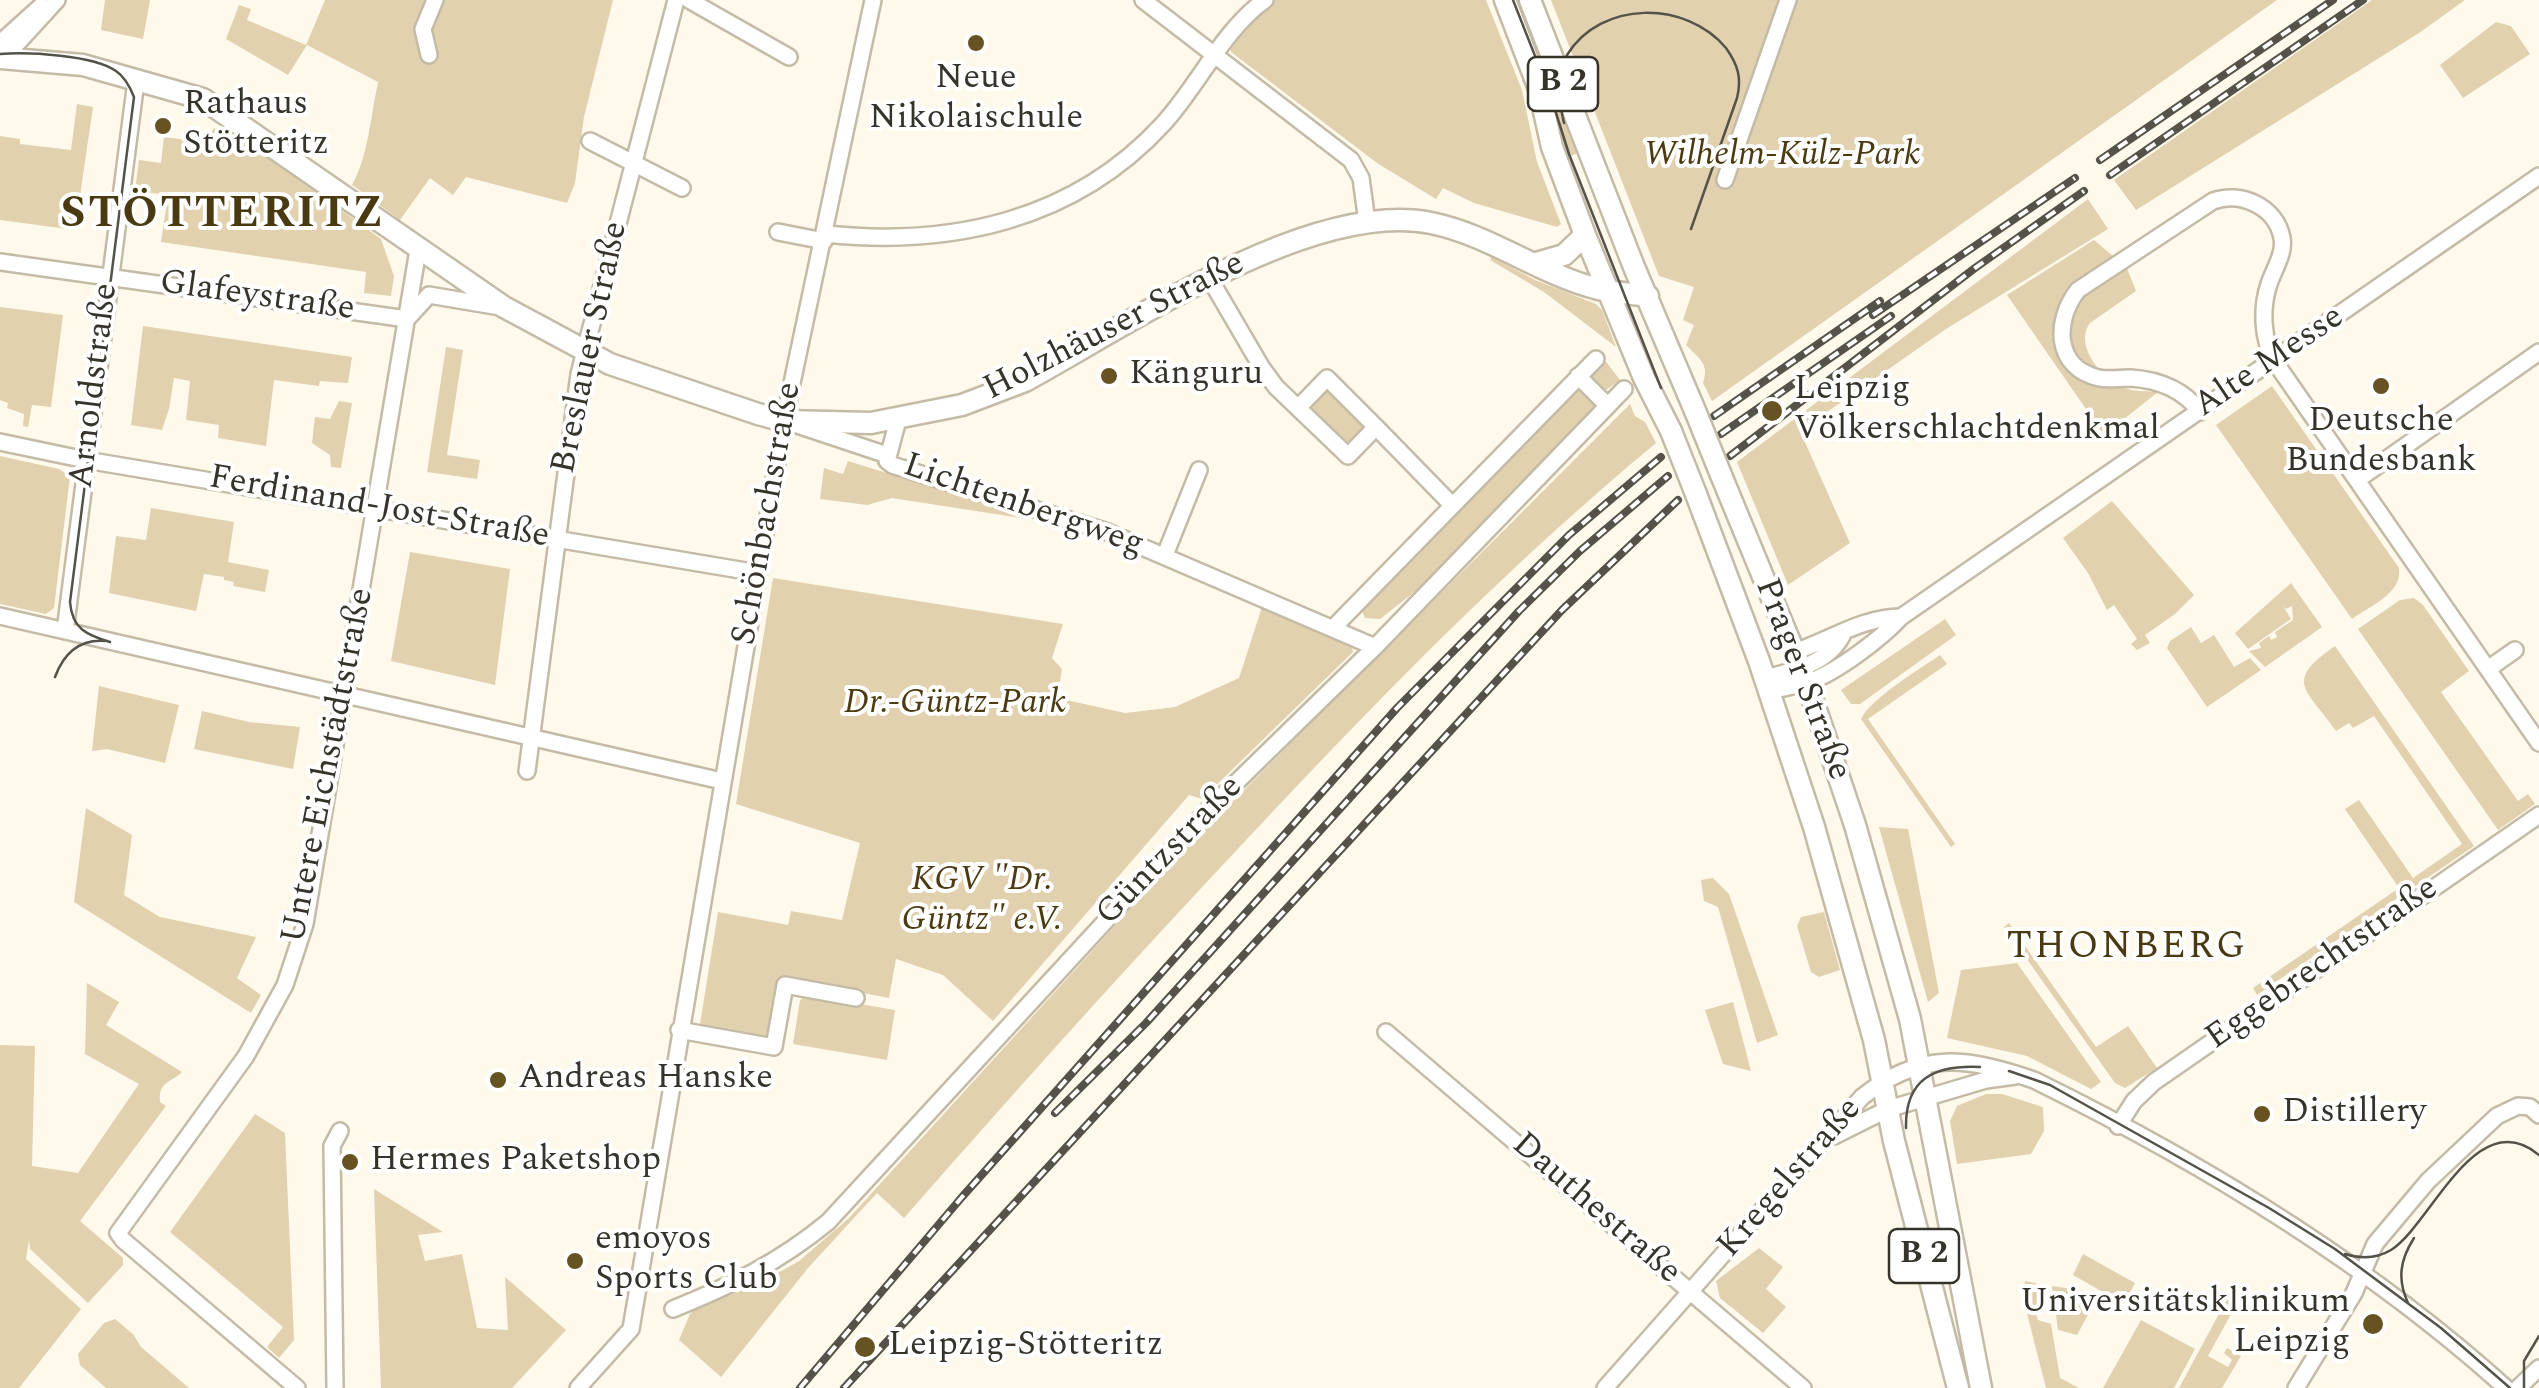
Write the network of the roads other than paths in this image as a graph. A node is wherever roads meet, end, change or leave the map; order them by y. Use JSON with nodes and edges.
{"nodes":[{"id":1,"x":47,"y":0,"type":"edge"},
{"id":2,"x":57,"y":0,"type":"edge"},
{"id":3,"x":435,"y":0,"type":"edge"},
{"id":4,"x":676,"y":0,"type":"edge"},
{"id":5,"x":689,"y":0,"type":"edge"},
{"id":6,"x":873,"y":0,"type":"edge"},
{"id":7,"x":1144,"y":0,"type":"edge"},
{"id":8,"x":1265,"y":0,"type":"edge"},
{"id":9,"x":1504,"y":0,"type":"edge"},
{"id":10,"x":1530,"y":0,"type":"edge"},
{"id":11,"x":1788,"y":0,"type":"edge"},
{"id":12,"x":429,"y":55,"type":"dead end"},
{"id":13,"x":1215,"y":56,"type":"junction"},
{"id":14,"x":1,"y":57,"type":"edge"},
{"id":15,"x":789,"y":57,"type":"dead end"},
{"id":16,"x":136,"y":81,"type":"junction"},
{"id":17,"x":590,"y":141,"type":"dead end"},
{"id":18,"x":632,"y":164,"type":"junction"},
{"id":19,"x":2539,"y":176,"type":"edge"},
{"id":20,"x":1724,"y":180,"type":"dead end"},
{"id":21,"x":682,"y":188,"type":"dead end"},
{"id":22,"x":1367,"y":222,"type":"junction"},
{"id":23,"x":778,"y":232,"type":"dead end"},
{"id":24,"x":1585,"y":235,"type":"junction"},
{"id":25,"x":825,"y":238,"type":"junction"},
{"id":26,"x":418,"y":250,"type":"junction"},
{"id":27,"x":0,"y":262,"type":"edge"},
{"id":28,"x":1536,"y":263,"type":"junction"},
{"id":29,"x":110,"y":278,"type":"junction"},
{"id":30,"x":1210,"y":279,"type":"junction"},
{"id":31,"x":1608,"y":291,"type":"junction"},
{"id":32,"x":1648,"y":296,"type":"junction"},
{"id":33,"x":504,"y":307,"type":"junction"},
{"id":34,"x":407,"y":320,"type":"junction"},
{"id":35,"x":586,"y":350,"type":"junction"},
{"id":36,"x":2539,"y":352,"type":"edge"},
{"id":37,"x":1596,"y":359,"type":"dead end"},
{"id":38,"x":2274,"y":362,"type":"junction"},
{"id":39,"x":1578,"y":376,"type":"junction"},
{"id":40,"x":1624,"y":389,"type":"dead end"},
{"id":41,"x":1608,"y":406,"type":"junction"},
{"id":42,"x":1298,"y":408,"type":"junction"},
{"id":43,"x":2200,"y":412,"type":"junction"},
{"id":44,"x":784,"y":420,"type":"junction"},
{"id":45,"x":898,"y":420,"type":"junction"},
{"id":46,"x":1376,"y":427,"type":"junction"},
{"id":47,"x":0,"y":442,"type":"edge"},
{"id":48,"x":887,"y":455,"type":"junction"},
{"id":49,"x":86,"y":460,"type":"junction"},
{"id":50,"x":1199,"y":470,"type":"dead end"},
{"id":51,"x":2357,"y":480,"type":"junction"},
{"id":52,"x":1452,"y":505,"type":"junction"},
{"id":53,"x":376,"y":510,"type":"junction"},
{"id":54,"x":556,"y":539,"type":"junction"},
{"id":55,"x":1164,"y":555,"type":"junction"},
{"id":56,"x":758,"y":573,"type":"junction"},
{"id":57,"x":0,"y":616,"type":"edge"},
{"id":58,"x":1901,"y":616,"type":"junction"},
{"id":59,"x":1333,"y":628,"type":"junction"},
{"id":60,"x":66,"y":631,"type":"junction"},
{"id":61,"x":1375,"y":647,"type":"junction"},
{"id":62,"x":2515,"y":650,"type":"dead end"},
{"id":63,"x":1801,"y":668,"type":"junction"},
{"id":64,"x":2488,"y":669,"type":"junction"},
{"id":65,"x":1767,"y":685,"type":"junction"},
{"id":66,"x":344,"y":696,"type":"junction"},
{"id":67,"x":531,"y":738,"type":"junction"},
{"id":68,"x":2539,"y":743,"type":"edge"},
{"id":69,"x":527,"y":771,"type":"dead end"},
{"id":70,"x":722,"y":781,"type":"junction"},
{"id":71,"x":2539,"y":814,"type":"edge"},
{"id":72,"x":856,"y":998,"type":"dead end"},
{"id":73,"x":679,"y":1030,"type":"junction"},
{"id":74,"x":1386,"y":1032,"type":"dead end"},
{"id":75,"x":1911,"y":1067,"type":"junction"},
{"id":76,"x":2018,"y":1075,"type":"junction"},
{"id":77,"x":1884,"y":1080,"type":"junction"},
{"id":78,"x":1907,"y":1103,"type":"junction"},
{"id":79,"x":2539,"y":1115,"type":"edge"},
{"id":80,"x":2118,"y":1126,"type":"junction"},
{"id":81,"x":340,"y":1131,"type":"dead end"},
{"id":82,"x":1826,"y":1140,"type":"junction"},
{"id":83,"x":2364,"y":1272,"type":"junction"},
{"id":84,"x":1691,"y":1292,"type":"junction"},
{"id":85,"x":672,"y":1309,"type":"dead end"},
{"id":86,"x":2539,"y":1368,"type":"edge"},
{"id":87,"x":297,"y":1388,"type":"edge"},
{"id":88,"x":336,"y":1388,"type":"edge"},
{"id":89,"x":578,"y":1388,"type":"edge"},
{"id":90,"x":1604,"y":1388,"type":"edge"},
{"id":91,"x":1803,"y":1388,"type":"edge"},
{"id":92,"x":1958,"y":1388,"type":"edge"},
{"id":93,"x":1982,"y":1388,"type":"edge"},
{"id":94,"x":2296,"y":1388,"type":"edge"},
{"id":95,"x":2506,"y":1388,"type":"edge"},
{"id":96,"x":2518,"y":1388,"type":"edge"}],
"edges":[{"from":1,"to":14,"type":"street"},
{"from":2,"to":14,"type":"street"},
{"from":3,"to":12,"type":"street"},
{"from":4,"to":18,"type":"street","name":"Breslauer Straße"},
{"from":5,"to":15,"type":"street"},
{"from":6,"to":25,"type":"street","name":"Schönbachstraße"},
{"from":7,"to":13,"type":"street"},
{"from":8,"to":13,"type":"street"},
{"from":9,"to":24,"type":"main road","name":"Prager Straße","number":"B 2"},
{"from":10,"to":32,"type":"main road","name":"Prager Straße","number":"B 2"},
{"from":11,"to":20,"type":"street"},
{"from":13,"to":22,"type":"street"},
{"from":13,"to":25,"type":"street"},
{"from":14,"to":16,"type":"main road","name":"Holzhäuser Straße"},
{"from":16,"to":26,"type":"main road","name":"Holzhäuser Straße"},
{"from":16,"to":29,"type":"street","name":"Arnoldstraße"},
{"from":17,"to":18,"type":"street"},
{"from":18,"to":21,"type":"street"},
{"from":18,"to":35,"type":"street","name":"Breslauer Straße"},
{"from":19,"to":38,"type":"street","name":"Alte Messe"},
{"from":22,"to":28,"type":"main road","name":"Holzhäuser Straße"},
{"from":22,"to":30,"type":"main road","name":"Holzhäuser Straße"},
{"from":23,"to":25,"type":"street"},
{"from":24,"to":28,"type":"main road"},
{"from":24,"to":31,"type":"main road","name":"Prager Straße","number":"B 2"},
{"from":25,"to":44,"type":"street","name":"Schönbachstraße"},
{"from":26,"to":33,"type":"main road","name":"Holzhäuser Straße"},
{"from":26,"to":34,"type":"street","name":"Untere Eichstädtstraße"},
{"from":27,"to":29,"type":"street","name":"Glafeystraße"},
{"from":28,"to":31,"type":"main road","name":"Holzhäuser Straße"},
{"from":29,"to":34,"type":"street","name":"Glafeystraße"},
{"from":29,"to":49,"type":"street","name":"Arnoldstraße"},
{"from":30,"to":42,"type":"street"},
{"from":30,"to":45,"type":"main road","name":"Holzhäuser Straße"},
{"from":31,"to":32,"type":"main road","name":"Holzhäuser Straße"},
{"from":31,"to":65,"type":"main road","name":"Prager Straße","number":"B 2","bridge":true},
{"from":32,"to":63,"type":"main road","name":"Prager Straße","number":"B 2","bridge":true},
{"from":33,"to":34,"type":"street"},
{"from":33,"to":35,"type":"main road","name":"Holzhäuser Straße"},
{"from":34,"to":53,"type":"street","name":"Untere Eichstädtstraße"},
{"from":35,"to":44,"type":"main road","name":"Holzhäuser Straße"},
{"from":35,"to":54,"type":"street","name":"Breslauer Straße"},
{"from":36,"to":51,"type":"street"},
{"from":37,"to":39,"type":"street"},
{"from":38,"to":43,"type":"street","name":"Alte Messe"},
{"from":38,"to":43,"type":"street"},
{"from":38,"to":51,"type":"street"},
{"from":39,"to":41,"type":"street"},
{"from":39,"to":52,"type":"street"},
{"from":40,"to":41,"type":"street","name":"Güntzstraße"},
{"from":41,"to":61,"type":"street","name":"Güntzstraße"},
{"from":42,"to":46,"type":"street"},
{"from":42,"to":46,"type":"street"},
{"from":43,"to":58,"type":"street","name":"Alte Messe"},
{"from":44,"to":45,"type":"main road","name":"Holzhäuser Straße"},
{"from":44,"to":48,"type":"street","name":"Lichtenbergweg"},
{"from":44,"to":56,"type":"street","name":"Schönbachstraße"},
{"from":45,"to":48,"type":"street","name":"Lichtenbergweg"},
{"from":46,"to":52,"type":"street"},
{"from":47,"to":49,"type":"street","name":"Ferdinand-Jost-Straße"},
{"from":48,"to":55,"type":"street","name":"Lichtenbergweg"},
{"from":49,"to":53,"type":"street","name":"Ferdinand-Jost-Straße"},
{"from":49,"to":60,"type":"street","name":"Arnoldstraße"},
{"from":50,"to":55,"type":"street","name":"Lichtenbergweg"},
{"from":51,"to":64,"type":"street"},
{"from":52,"to":59,"type":"street"},
{"from":53,"to":54,"type":"street","name":"Ferdinand-Jost-Straße"},
{"from":53,"to":66,"type":"street","name":"Untere Eichstädtstraße"},
{"from":54,"to":56,"type":"street","name":"Ferdinand-Jost-Straße"},
{"from":54,"to":67,"type":"street","name":"Breslauer Straße"},
{"from":55,"to":59,"type":"street","name":"Lichtenbergweg"},
{"from":56,"to":70,"type":"street","name":"Schönbachstraße"},
{"from":57,"to":60,"type":"street"},
{"from":58,"to":63,"type":"street","name":"Alte Messe"},
{"from":58,"to":63,"type":"street","name":"Alte Messe"},
{"from":59,"to":61,"type":"street","name":"Lichtenbergweg"},
{"from":60,"to":66,"type":"street"},
{"from":61,"to":85,"type":"street","name":"Güntzstraße"},
{"from":62,"to":64,"type":"street"},
{"from":63,"to":65,"type":"street","name":"Alte Messe"},
{"from":63,"to":75,"type":"main road","name":"Prager Straße","number":"B 2"},
{"from":64,"to":68,"type":"street"},
{"from":65,"to":77,"type":"main road","name":"Prager Straße","number":"B 2"},
{"from":66,"to":67,"type":"street"},
{"from":66,"to":87,"type":"street","name":"Untere Eichstädtstraße"},
{"from":67,"to":69,"type":"street","name":"Breslauer Straße"},
{"from":67,"to":70,"type":"street"},
{"from":70,"to":73,"type":"street","name":"Schönbachstraße"},
{"from":71,"to":80,"type":"street","name":"Eggebrechtstraße"},
{"from":72,"to":73,"type":"street"},
{"from":73,"to":89,"type":"street","name":"Schönbachstraße"},
{"from":74,"to":84,"type":"street","name":"Dauthestraße"},
{"from":75,"to":76,"type":"street"},
{"from":75,"to":77,"type":"street","name":"Kregelstraße"},
{"from":75,"to":78,"type":"main road","name":"Prager Straße","number":"B 2"},
{"from":76,"to":78,"type":"street"},
{"from":76,"to":80,"type":"street"},
{"from":77,"to":78,"type":"main road","name":"Prager Straße","number":"B 2"},
{"from":77,"to":82,"type":"street","name":"Kregelstraße"},
{"from":78,"to":82,"type":"street"},
{"from":78,"to":92,"type":"main road","name":"Prager Straße","number":"B 2"},
{"from":78,"to":93,"type":"main road","name":"Prager Straße","number":"B 2"},
{"from":79,"to":83,"type":"street"},
{"from":80,"to":83,"type":"street"},
{"from":81,"to":88,"type":"street"},
{"from":82,"to":84,"type":"street","name":"Kregelstraße"},
{"from":83,"to":94,"type":"street"},
{"from":83,"to":95,"type":"street"},
{"from":84,"to":90,"type":"street","name":"Kregelstraße"},
{"from":84,"to":91,"type":"street","name":"Dauthestraße"},
{"from":86,"to":96,"type":"street"}]}
